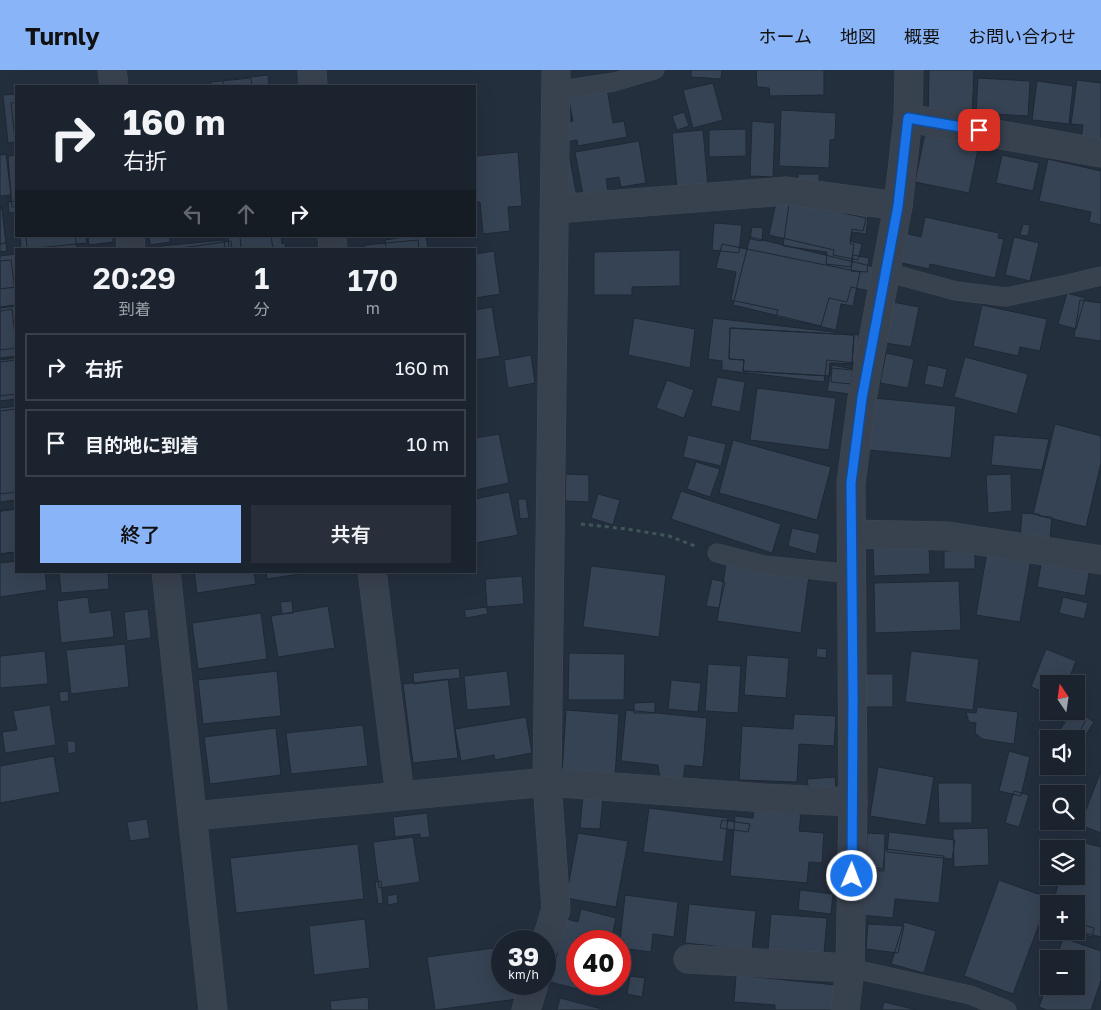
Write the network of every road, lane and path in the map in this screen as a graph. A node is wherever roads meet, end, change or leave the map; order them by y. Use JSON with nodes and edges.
{"nodes":[{"id":1,"x":112,"y":70,"type":"edge"},
{"id":2,"x":312,"y":70,"type":"edge"},
{"id":3,"x":655,"y":70,"type":"edge"},
{"id":4,"x":909,"y":70,"type":"edge"},
{"id":5,"x":556,"y":80,"type":"edge"},
{"id":6,"x":114,"y":85,"type":"edge"},
{"id":7,"x":314,"y":85,"type":"edge"},
{"id":8,"x":908,"y":118,"type":"junction"},
{"id":9,"x":1101,"y":153,"type":"edge"},
{"id":10,"x":898,"y":206,"type":"junction"},
{"id":11,"x":554,"y":209,"type":"junction"},
{"id":12,"x":886,"y":272,"type":"junction"},
{"id":13,"x":1101,"y":276,"type":"edge"},
{"id":14,"x":550,"y":523,"type":"junction"},
{"id":15,"x":852,"y":534,"type":"junction"},
{"id":16,"x":717,"y":553,"type":"joint"},
{"id":17,"x":1101,"y":560,"type":"edge"},
{"id":18,"x":166,"y":573,"type":"edge"},
{"id":19,"x":372,"y":573,"type":"edge"},
{"id":20,"x":853,"y":574,"type":"junction"},
{"id":21,"x":547,"y":782,"type":"junction"},
{"id":22,"x":400,"y":796,"type":"junction"},
{"id":23,"x":853,"y":802,"type":"junction"},
{"id":24,"x":193,"y":816,"type":"junction"},
{"id":25,"x":550,"y":930,"type":"edge"},
{"id":26,"x":688,"y":959,"type":"dead end"},
{"id":27,"x":850,"y":968,"type":"junction"},
{"id":28,"x":531,"y":995,"type":"edge"},
{"id":29,"x":213,"y":1010,"type":"edge"},
{"id":30,"x":526,"y":1010,"type":"edge"},
{"id":31,"x":845,"y":1010,"type":"edge"},
{"id":32,"x":1007,"y":1010,"type":"edge"}],
"edges":[{"from":1,"to":6,"type":"street"},
{"from":2,"to":7,"type":"street"},
{"from":3,"to":5,"type":"lane"},
{"from":4,"to":8,"type":"street"},
{"from":5,"to":11,"type":"street"},
{"from":8,"to":9,"type":"street"},
{"from":8,"to":10,"type":"street"},
{"from":10,"to":11,"type":"street"},
{"from":10,"to":12,"type":"street"},
{"from":11,"to":14,"type":"street"},
{"from":12,"to":13,"type":"lane"},
{"from":12,"to":15,"type":"street"},
{"from":14,"to":16,"type":"path"},
{"from":14,"to":21,"type":"street"},
{"from":15,"to":17,"type":"street"},
{"from":15,"to":20,"type":"street"},
{"from":16,"to":20,"type":"lane"},
{"from":18,"to":24,"type":"street"},
{"from":19,"to":22,"type":"street"},
{"from":20,"to":23,"type":"street"},
{"from":21,"to":22,"type":"street"},
{"from":21,"to":23,"type":"street"},
{"from":21,"to":25,"type":"street"},
{"from":22,"to":24,"type":"street"},
{"from":23,"to":27,"type":"street"},
{"from":24,"to":29,"type":"street"},
{"from":26,"to":27,"type":"street"},
{"from":27,"to":31,"type":"street"},
{"from":27,"to":32,"type":"lane"},
{"from":28,"to":30,"type":"street"}]}
